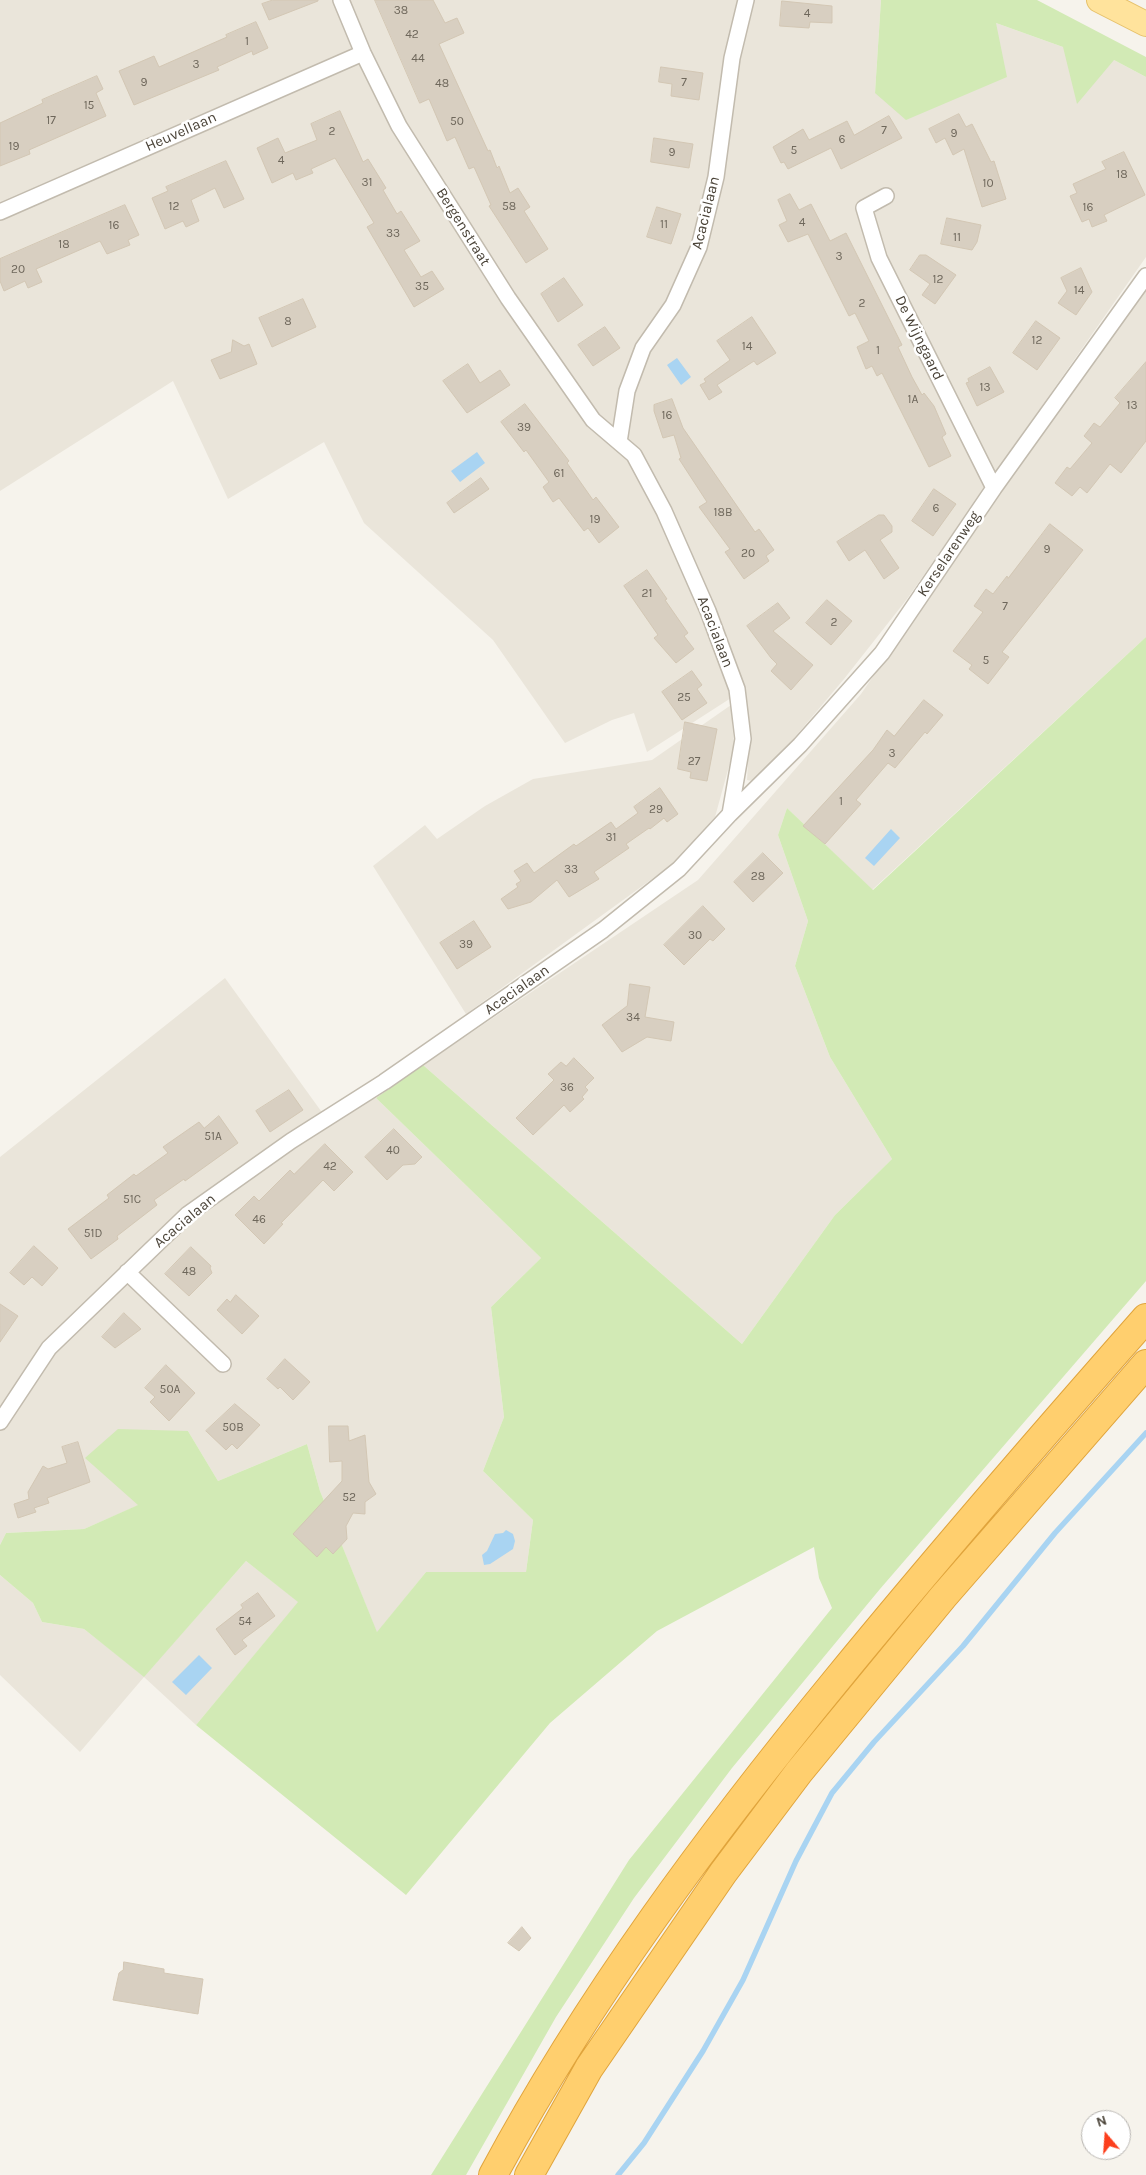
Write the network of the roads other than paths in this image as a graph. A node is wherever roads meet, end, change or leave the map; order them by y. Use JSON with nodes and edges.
{"nodes":[{"id":1,"x":341,"y":0,"type":"edge"},
{"id":2,"x":746,"y":0,"type":"edge"},
{"id":3,"x":1099,"y":0,"type":"edge"},
{"id":4,"x":1146,"y":24,"type":"edge"},
{"id":5,"x":363,"y":53,"type":"junction"},
{"id":6,"x":886,"y":196,"type":"dead end"},
{"id":7,"x":0,"y":212,"type":"edge"},
{"id":8,"x":1146,"y":276,"type":"edge"},
{"id":9,"x":616,"y":439,"type":"junction"},
{"id":10,"x":994,"y":488,"type":"junction"},
{"id":11,"x":730,"y":814,"type":"junction"},
{"id":12,"x":127,"y":1272,"type":"junction"},
{"id":13,"x":1146,"y":1318,"type":"edge"},
{"id":14,"x":222,"y":1364,"type":"dead end"},
{"id":15,"x":1146,"y":1364,"type":"edge"},
{"id":16,"x":0,"y":1422,"type":"edge"},
{"id":17,"x":493,"y":2175,"type":"edge"},
{"id":18,"x":528,"y":2175,"type":"edge"}],
"edges":[{"from":1,"to":5,"type":"street","name":"Bergenstraat"},
{"from":2,"to":9,"type":"street","name":"Acacialaan"},
{"from":3,"to":4,"type":"main road"},
{"from":5,"to":7,"type":"street","name":"Heuvellaan"},
{"from":5,"to":9,"type":"street","name":"Bergenstraat"},
{"from":6,"to":10,"type":"street","name":"De Wijngaard"},
{"from":8,"to":10,"type":"street","name":"Kerselarenweg"},
{"from":9,"to":11,"type":"street","name":"Acacialaan"},
{"from":10,"to":11,"type":"street","name":"Kerselarenweg"},
{"from":11,"to":12,"type":"street","name":"Acacialaan"},
{"from":12,"to":14,"type":"street"},
{"from":12,"to":16,"type":"street","name":"Acacialaan"},
{"from":13,"to":17,"type":"highway"},
{"from":15,"to":18,"type":"highway"}]}
